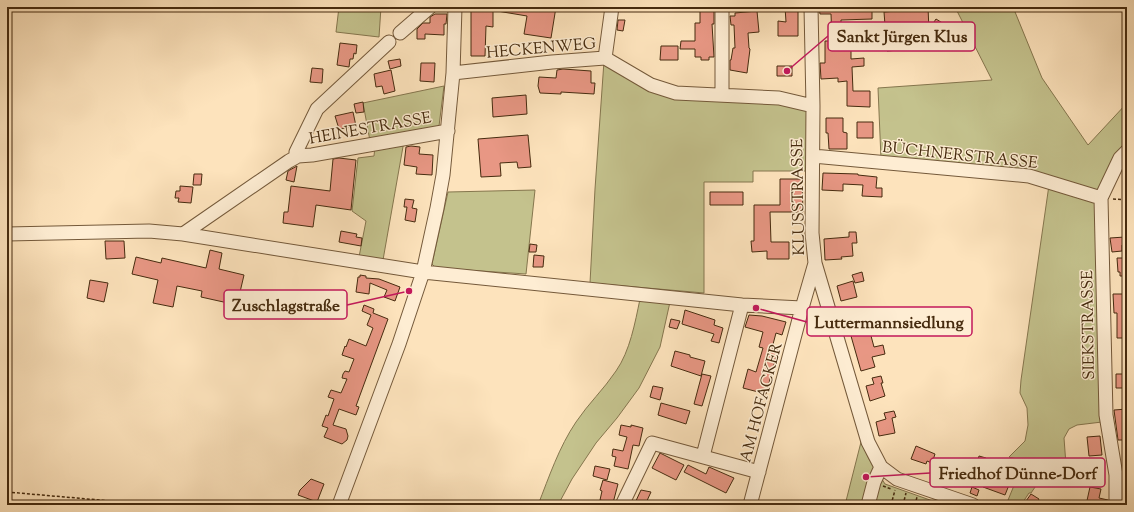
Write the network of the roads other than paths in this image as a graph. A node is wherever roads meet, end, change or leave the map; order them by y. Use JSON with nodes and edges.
{"nodes":[{"id":1,"x":430,"y":7,"type":"edge"},
{"id":2,"x":455,"y":7,"type":"edge"},
{"id":3,"x":612,"y":7,"type":"edge"},
{"id":4,"x":722,"y":7,"type":"edge"},
{"id":5,"x":811,"y":7,"type":"edge"},
{"id":6,"x":400,"y":33,"type":"dead end"},
{"id":7,"x":389,"y":42,"type":"dead end"},
{"id":8,"x":605,"y":58,"type":"junction"},
{"id":9,"x":453,"y":73,"type":"junction"},
{"id":10,"x":722,"y":95,"type":"junction"},
{"id":11,"x":813,"y":106,"type":"junction"},
{"id":12,"x":448,"y":131,"type":"junction"},
{"id":13,"x":1127,"y":151,"type":"edge"},
{"id":14,"x":298,"y":156,"type":"junction"},
{"id":15,"x":813,"y":156,"type":"junction"},
{"id":16,"x":1101,"y":198,"type":"junction"},
{"id":17,"x":7,"y":234,"type":"edge"},
{"id":18,"x":183,"y":234,"type":"junction"},
{"id":19,"x":815,"y":263,"type":"junction"},
{"id":20,"x":423,"y":272,"type":"junction"},
{"id":21,"x":742,"y":305,"type":"junction"},
{"id":22,"x":802,"y":308,"type":"junction"},
{"id":23,"x":703,"y":456,"type":"junction"},
{"id":24,"x":881,"y":467,"type":"junction"},
{"id":25,"x":759,"y":472,"type":"junction"},
{"id":26,"x":339,"y":505,"type":"edge"},
{"id":27,"x":622,"y":505,"type":"edge"},
{"id":28,"x":750,"y":505,"type":"edge"},
{"id":29,"x":868,"y":505,"type":"edge"},
{"id":30,"x":973,"y":505,"type":"edge"},
{"id":31,"x":1116,"y":505,"type":"edge"}],
"edges":[{"from":1,"to":6,"type":"street"},
{"from":2,"to":9,"type":"street"},
{"from":3,"to":8,"type":"street","name":"HECKENWEG"},
{"from":4,"to":10,"type":"street"},
{"from":5,"to":11,"type":"street","name":"KLUSSTRASSE"},
{"from":7,"to":14,"type":"street","name":"HEINESTRASSE"},
{"from":8,"to":9,"type":"street","name":"HECKENWEG"},
{"from":8,"to":10,"type":"street"},
{"from":9,"to":12,"type":"street"},
{"from":10,"to":11,"type":"street"},
{"from":11,"to":15,"type":"street","name":"KLUSSTRASSE"},
{"from":12,"to":14,"type":"street","name":"HEINESTRASSE"},
{"from":12,"to":20,"type":"street"},
{"from":13,"to":16,"type":"street","name":"SIEKSTRASSE"},
{"from":14,"to":18,"type":"street","name":"HEINESTRASSE"},
{"from":15,"to":16,"type":"street","name":"BÜCHNERSTRASSE"},
{"from":15,"to":19,"type":"street","name":"KLUSSTRASSE"},
{"from":16,"to":31,"type":"street","name":"SIEKSTRASSE"},
{"from":17,"to":18,"type":"street"},
{"from":18,"to":20,"type":"street"},
{"from":19,"to":22,"type":"street","name":"AM HOFACKER"},
{"from":19,"to":24,"type":"street","name":"KLUSSTRASSE"},
{"from":20,"to":21,"type":"street"},
{"from":20,"to":26,"type":"street"},
{"from":21,"to":22,"type":"street"},
{"from":21,"to":23,"type":"street"},
{"from":22,"to":25,"type":"street","name":"AM HOFACKER"},
{"from":23,"to":25,"type":"street"},
{"from":23,"to":27,"type":"street"},
{"from":24,"to":29,"type":"street"},
{"from":24,"to":30,"type":"street","name":"KLUSSTRASSE"},
{"from":25,"to":28,"type":"street","name":"AM HOFACKER"}]}
